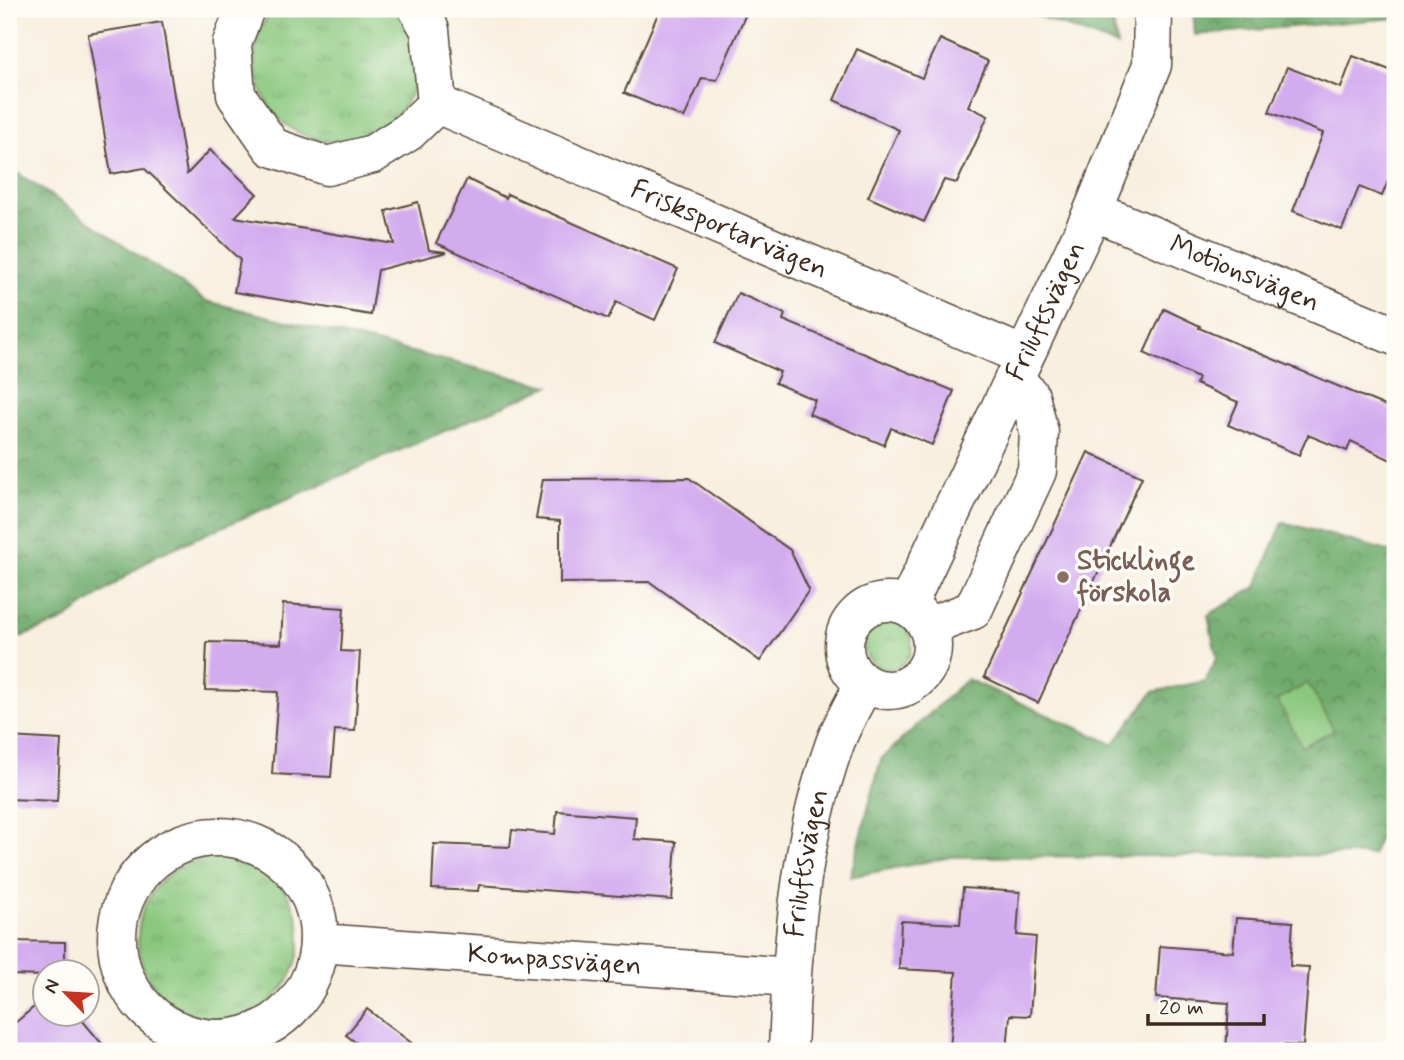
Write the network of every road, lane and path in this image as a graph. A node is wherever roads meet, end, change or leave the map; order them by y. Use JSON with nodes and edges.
{"nodes":[{"id":1,"x":245,"y":9,"type":"edge"},
{"id":2,"x":418,"y":9,"type":"edge"},
{"id":3,"x":1153,"y":9,"type":"edge"},
{"id":4,"x":436,"y":104,"type":"junction"},
{"id":5,"x":1093,"y":211,"type":"junction"},
{"id":6,"x":1395,"y":336,"type":"edge"},
{"id":7,"x":1019,"y":367,"type":"junction"},
{"id":8,"x":918,"y":617,"type":"junction"},
{"id":9,"x":864,"y":684,"type":"junction"},
{"id":10,"x":319,"y":943,"type":"junction"},
{"id":11,"x":791,"y":977,"type":"junction"},
{"id":12,"x":788,"y":1051,"type":"edge"}],
"edges":[{"from":1,"to":4,"type":"street"},
{"from":2,"to":4,"type":"street"},
{"from":3,"to":5,"type":"street","name":"Friluftsvägen"},
{"from":4,"to":7,"type":"street","name":"Frisksportarvägen"},
{"from":5,"to":6,"type":"street","name":"Motionsvägen"},
{"from":5,"to":7,"type":"street","name":"Friluftsvägen"},
{"from":7,"to":8,"type":"street","name":"Friluftsvägen"},
{"from":7,"to":8,"type":"street"},
{"from":8,"to":9,"type":"street"},
{"from":8,"to":9,"type":"street"},
{"from":9,"to":11,"type":"street","name":"Friluftsvägen"},
{"from":10,"to":10,"type":"street"},
{"from":10,"to":11,"type":"street","name":"Kompassvägen"},
{"from":11,"to":12,"type":"street","name":"Friluftsvägen"}]}
